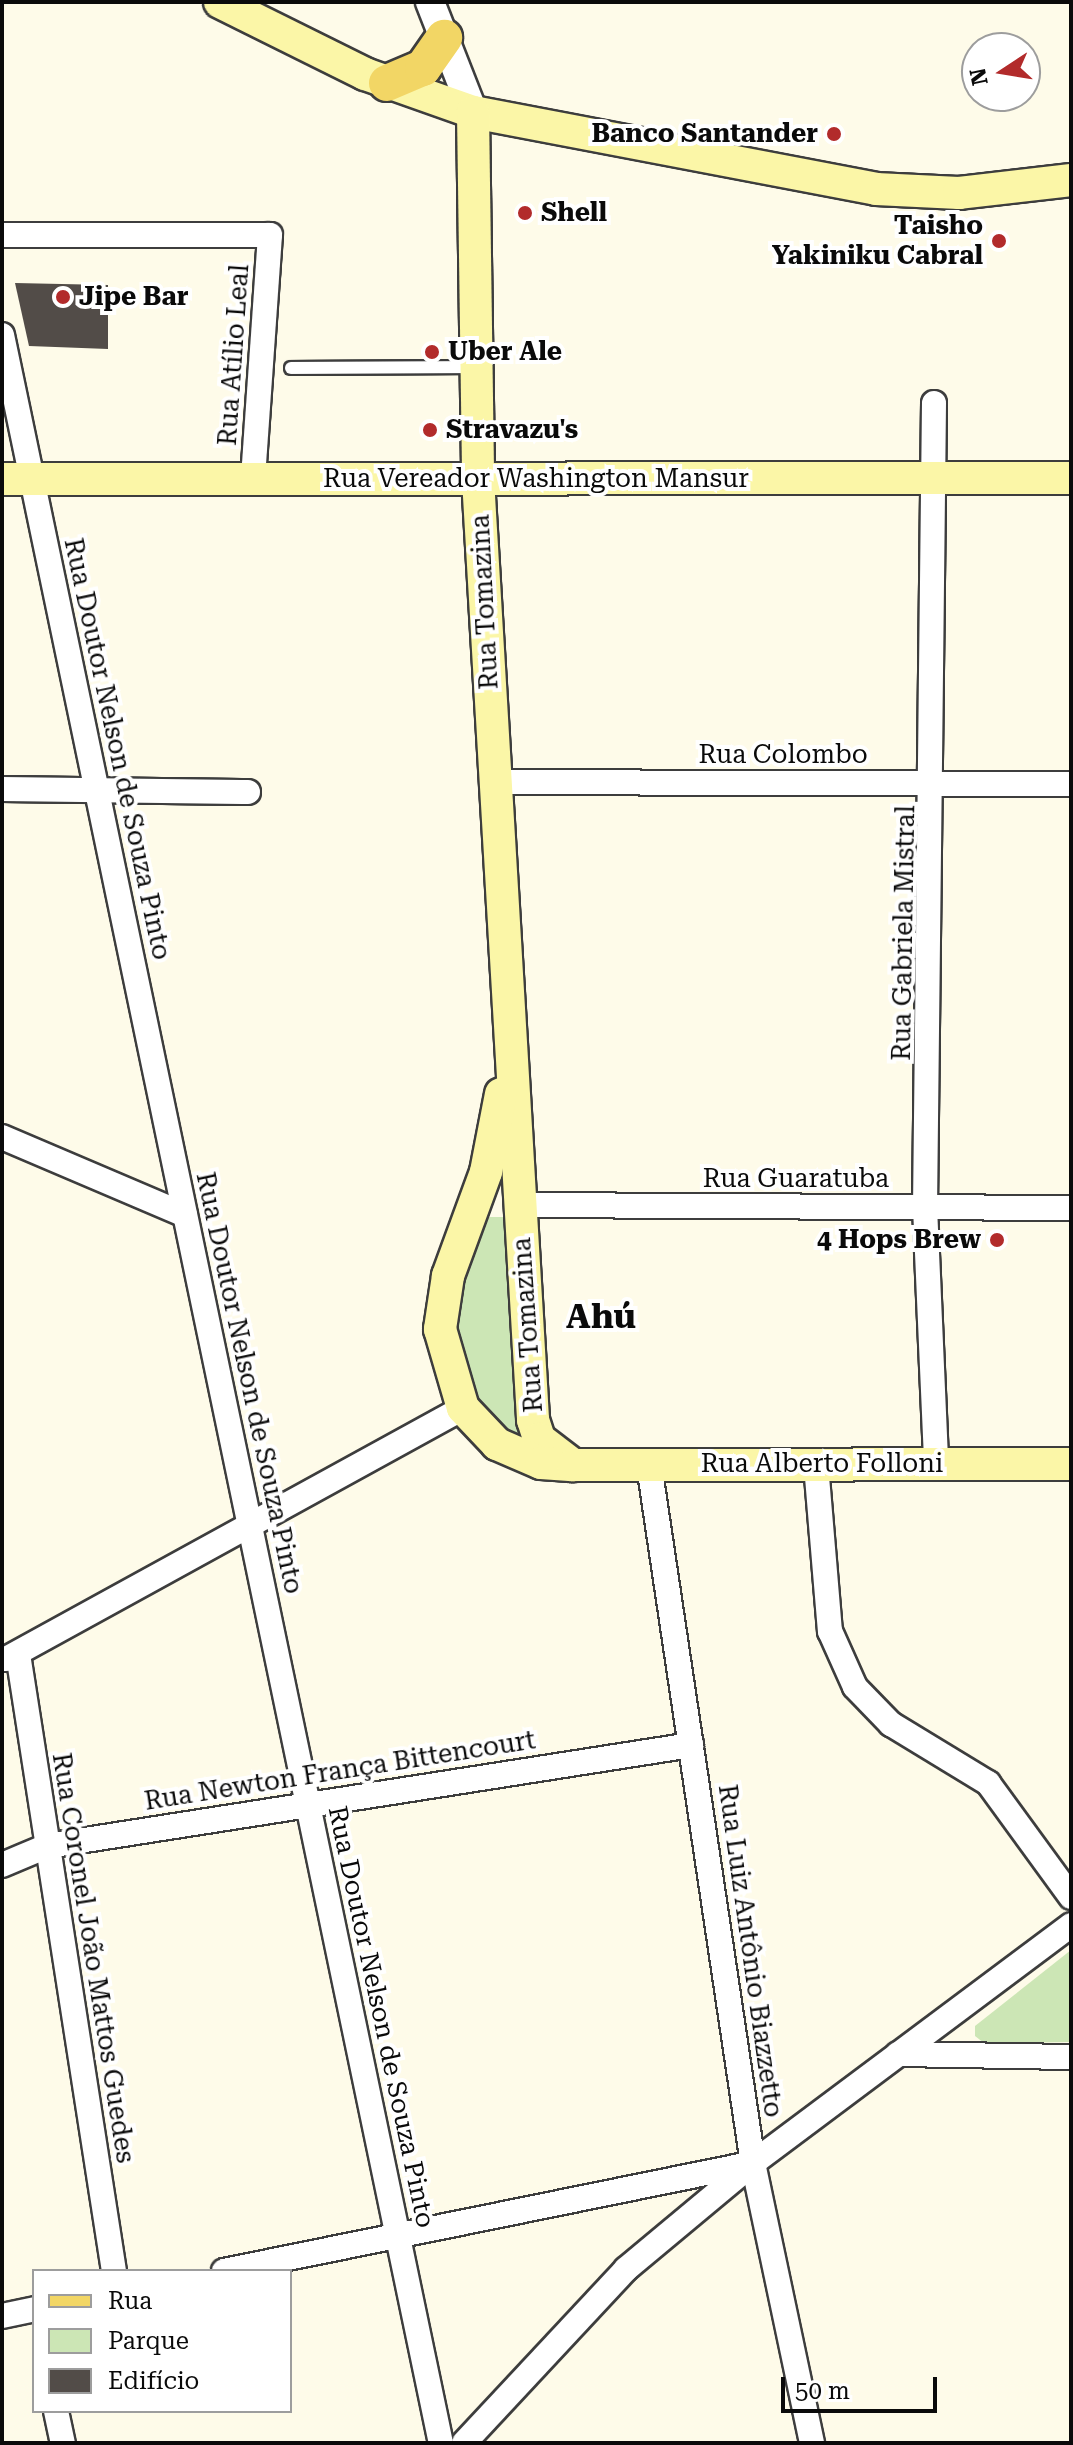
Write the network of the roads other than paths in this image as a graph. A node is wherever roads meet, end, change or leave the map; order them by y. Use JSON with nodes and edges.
{"nodes":[{"id":1,"x":220,"y":2,"type":"edge"},
{"id":2,"x":430,"y":2,"type":"edge"},
{"id":3,"x":444,"y":38,"type":"junction"},
{"id":4,"x":387,"y":83,"type":"junction"},
{"id":5,"x":473,"y":112,"type":"junction"},
{"id":6,"x":1071,"y":180,"type":"edge"},
{"id":7,"x":2,"y":235,"type":"edge"},
{"id":8,"x":2,"y":335,"type":"edge"},
{"id":9,"x":476,"y":367,"type":"junction"},
{"id":10,"x":291,"y":368,"type":"dead end"},
{"id":11,"x":934,"y":403,"type":"dead end"},
{"id":12,"x":934,"y":478,"type":"junction"},
{"id":13,"x":1071,"y":478,"type":"edge"},
{"id":14,"x":17,"y":479,"type":"edge"},
{"id":15,"x":253,"y":479,"type":"junction"},
{"id":16,"x":478,"y":479,"type":"junction"},
{"id":17,"x":495,"y":782,"type":"junction"},
{"id":18,"x":935,"y":783,"type":"junction"},
{"id":19,"x":1071,"y":784,"type":"edge"},
{"id":20,"x":2,"y":789,"type":"edge"},
{"id":21,"x":97,"y":790,"type":"junction"},
{"id":22,"x":248,"y":792,"type":"dead end"},
{"id":23,"x":508,"y":995,"type":"junction"},
{"id":24,"x":2,"y":1137,"type":"edge"},
{"id":25,"x":520,"y":1205,"type":"junction"},
{"id":26,"x":925,"y":1207,"type":"junction"},
{"id":27,"x":1071,"y":1208,"type":"edge"},
{"id":28,"x":185,"y":1215,"type":"junction"},
{"id":29,"x":472,"y":1216,"type":"junction"},
{"id":30,"x":463,"y":1408,"type":"junction"},
{"id":31,"x":936,"y":1464,"type":"junction"},
{"id":32,"x":1071,"y":1464,"type":"edge"},
{"id":33,"x":573,"y":1465,"type":"junction"},
{"id":34,"x":649,"y":1465,"type":"junction"},
{"id":35,"x":816,"y":1465,"type":"junction"},
{"id":36,"x":250,"y":1526,"type":"junction"},
{"id":37,"x":10,"y":1658,"type":"edge"},
{"id":38,"x":691,"y":1745,"type":"junction"},
{"id":39,"x":308,"y":1805,"type":"junction"},
{"id":40,"x":47,"y":1846,"type":"junction"},
{"id":41,"x":2,"y":1865,"type":"edge"},
{"id":42,"x":1071,"y":1897,"type":"edge"},
{"id":43,"x":1071,"y":1925,"type":"edge"},
{"id":44,"x":898,"y":2054,"type":"junction"},
{"id":45,"x":1071,"y":2057,"type":"edge"},
{"id":46,"x":753,"y":2163,"type":"junction"},
{"id":47,"x":397,"y":2235,"type":"junction"},
{"id":48,"x":114,"y":2269,"type":"edge"},
{"id":49,"x":234,"y":2269,"type":"edge"},
{"id":50,"x":32,"y":2309,"type":"edge"},
{"id":51,"x":2,"y":2316,"type":"edge"},
{"id":52,"x":56,"y":2413,"type":"edge"},
{"id":53,"x":63,"y":2443,"type":"edge"},
{"id":54,"x":441,"y":2443,"type":"edge"},
{"id":55,"x":464,"y":2443,"type":"edge"},
{"id":56,"x":812,"y":2443,"type":"edge"}],
"edges":[{"from":1,"to":4,"type":"main road"},
{"from":2,"to":3,"type":"street"},
{"from":3,"to":4,"type":"main road"},
{"from":3,"to":5,"type":"street"},
{"from":4,"to":5,"type":"main road"},
{"from":5,"to":6,"type":"main road"},
{"from":5,"to":9,"type":"main road","name":"Rua Tomazina"},
{"from":7,"to":15,"type":"street","name":"Rua Atílio Leal"},
{"from":8,"to":14,"type":"street","name":"Rua Doutor Nelson de Souza Pinto"},
{"from":9,"to":10,"type":"lane"},
{"from":9,"to":16,"type":"main road","name":"Rua Tomazina"},
{"from":11,"to":12,"type":"street","name":"Rua Gabriela Mistral"},
{"from":12,"to":13,"type":"main road","name":"Rua Vereador Washington Mansur"},
{"from":12,"to":16,"type":"main road","name":"Rua Vereador Washington Mansur"},
{"from":12,"to":18,"type":"street","name":"Rua Gabriela Mistral"},
{"from":14,"to":15,"type":"main road","name":"Rua Vereador Washington Mansur"},
{"from":14,"to":21,"type":"street","name":"Rua Doutor Nelson de Souza Pinto"},
{"from":15,"to":16,"type":"main road","name":"Rua Vereador Washington Mansur"},
{"from":16,"to":17,"type":"main road","name":"Rua Tomazina"},
{"from":17,"to":18,"type":"street","name":"Rua Colombo"},
{"from":17,"to":23,"type":"main road","name":"Rua Tomazina"},
{"from":18,"to":19,"type":"street","name":"Rua Colombo"},
{"from":18,"to":26,"type":"street","name":"Rua Gabriela Mistral"},
{"from":20,"to":21,"type":"street"},
{"from":21,"to":22,"type":"street"},
{"from":21,"to":28,"type":"street","name":"Rua Doutor Nelson de Souza Pinto"},
{"from":23,"to":25,"type":"main road","name":"Rua Tomazina"},
{"from":23,"to":29,"type":"main road","name":"Rua Tomazina"},
{"from":24,"to":28,"type":"street"},
{"from":25,"to":26,"type":"street","name":"Rua Guaratuba"},
{"from":25,"to":29,"type":"main road"},
{"from":25,"to":33,"type":"main road","name":"Rua Tomazina"},
{"from":26,"to":27,"type":"street","name":"Rua Guaratuba"},
{"from":26,"to":31,"type":"street","name":"Rua Gabriela Mistral"},
{"from":28,"to":36,"type":"street","name":"Rua Doutor Nelson de Souza Pinto"},
{"from":29,"to":30,"type":"main road","name":"Rua Tomazina"},
{"from":30,"to":33,"type":"main road","name":"Rua Tomazina"},
{"from":30,"to":36,"type":"street"},
{"from":31,"to":32,"type":"main road","name":"Rua Alberto Folloni"},
{"from":31,"to":35,"type":"main road","name":"Rua Alberto Folloni"},
{"from":33,"to":34,"type":"main road","name":"Rua Alberto Folloni"},
{"from":34,"to":35,"type":"main road","name":"Rua Alberto Folloni"},
{"from":34,"to":38,"type":"street","name":"Rua Luiz Antônio Biazzetto"},
{"from":35,"to":42,"type":"street"},
{"from":36,"to":37,"type":"street"},
{"from":36,"to":39,"type":"street","name":"Rua Doutor Nelson de Souza Pinto"},
{"from":37,"to":40,"type":"street","name":"Rua Coronel João Mattos Guedes"},
{"from":38,"to":39,"type":"street","name":"Rua Newton França Bittencourt"},
{"from":38,"to":46,"type":"street","name":"Rua Luiz Antônio Biazzetto"},
{"from":39,"to":40,"type":"street","name":"Rua Newton França Bittencourt"},
{"from":39,"to":47,"type":"street","name":"Rua Doutor Nelson de Souza Pinto"},
{"from":40,"to":41,"type":"street","name":"Rua Newton França Bittencourt"},
{"from":40,"to":48,"type":"street","name":"Rua Coronel João Mattos Guedes"},
{"from":43,"to":44,"type":"street"},
{"from":44,"to":45,"type":"street"},
{"from":44,"to":46,"type":"street"},
{"from":46,"to":47,"type":"street"},
{"from":46,"to":55,"type":"street"},
{"from":46,"to":56,"type":"street","name":"Rua Luiz Antônio Biazzetto"},
{"from":47,"to":49,"type":"street"},
{"from":47,"to":54,"type":"street","name":"Rua Doutor Nelson de Souza Pinto"},
{"from":50,"to":51,"type":"street"},
{"from":52,"to":53,"type":"street"}]}
